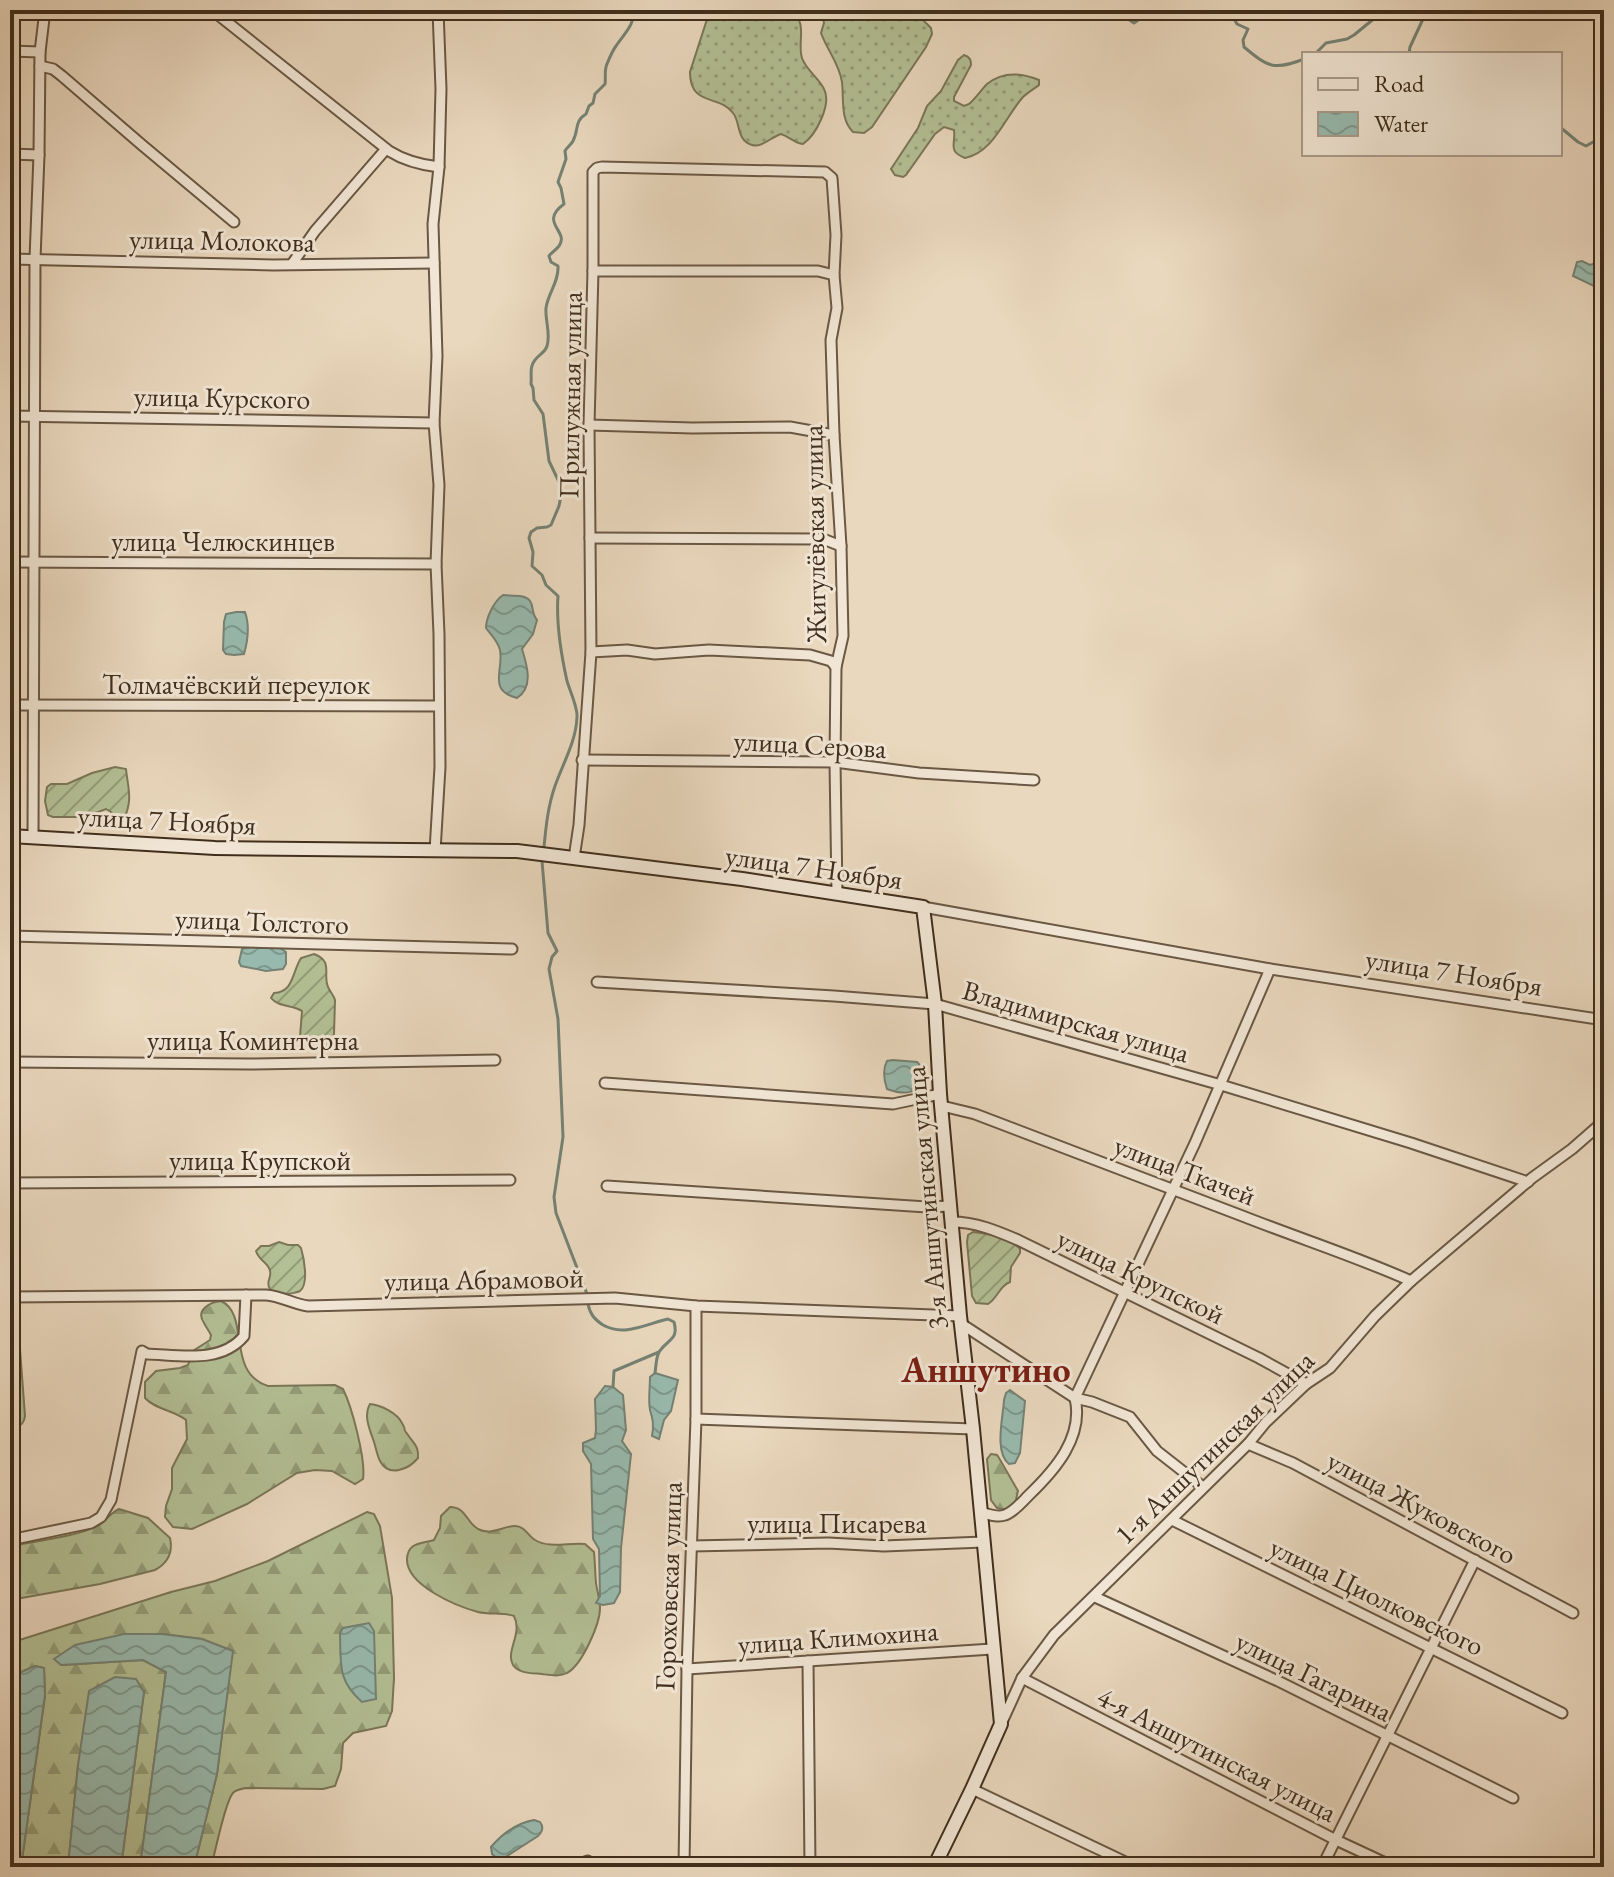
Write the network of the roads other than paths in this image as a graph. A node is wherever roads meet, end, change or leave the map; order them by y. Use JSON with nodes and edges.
{"nodes":[{"id":1,"x":45,"y":10,"type":"edge"},
{"id":2,"x":212,"y":10,"type":"edge"},
{"id":3,"x":438,"y":10,"type":"edge"},
{"id":4,"x":10,"y":51,"type":"edge"},
{"id":5,"x":40,"y":52,"type":"junction"},
{"id":6,"x":40,"y":66,"type":"junction"},
{"id":7,"x":386,"y":149,"type":"junction"},
{"id":8,"x":10,"y":154,"type":"edge"},
{"id":9,"x":39,"y":155,"type":"junction"},
{"id":10,"x":439,"y":167,"type":"junction"},
{"id":11,"x":831,"y":175,"type":"joint"},
{"id":12,"x":234,"y":222,"type":"dead end"},
{"id":13,"x":10,"y":259,"type":"edge"},
{"id":14,"x":35,"y":259,"type":"junction"},
{"id":15,"x":434,"y":263,"type":"junction"},
{"id":16,"x":292,"y":264,"type":"junction"},
{"id":17,"x":593,"y":271,"type":"junction"},
{"id":18,"x":834,"y":275,"type":"junction"},
{"id":19,"x":10,"y":416,"type":"edge"},
{"id":20,"x":35,"y":416,"type":"junction"},
{"id":21,"x":434,"y":423,"type":"junction"},
{"id":22,"x":589,"y":425,"type":"junction"},
{"id":23,"x":834,"y":435,"type":"junction"},
{"id":24,"x":590,"y":538,"type":"junction"},
{"id":25,"x":841,"y":546,"type":"junction"},
{"id":26,"x":10,"y":562,"type":"edge"},
{"id":27,"x":34,"y":562,"type":"junction"},
{"id":28,"x":436,"y":564,"type":"junction"},
{"id":29,"x":591,"y":652,"type":"junction"},
{"id":30,"x":836,"y":667,"type":"junction"},
{"id":31,"x":10,"y":705,"type":"edge"},
{"id":32,"x":32,"y":706,"type":"junction"},
{"id":33,"x":439,"y":706,"type":"junction"},
{"id":34,"x":582,"y":760,"type":"junction"},
{"id":35,"x":835,"y":762,"type":"junction"},
{"id":36,"x":1034,"y":780,"type":"dead end"},
{"id":37,"x":10,"y":836,"type":"edge"},
{"id":38,"x":33,"y":837,"type":"junction"},
{"id":39,"x":435,"y":851,"type":"junction"},
{"id":40,"x":574,"y":858,"type":"junction"},
{"id":41,"x":837,"y":893,"type":"junction"},
{"id":42,"x":923,"y":907,"type":"junction"},
{"id":43,"x":10,"y":936,"type":"edge"},
{"id":44,"x":512,"y":949,"type":"dead end"},
{"id":45,"x":1270,"y":969,"type":"junction"},
{"id":46,"x":597,"y":982,"type":"dead end"},
{"id":47,"x":935,"y":1004,"type":"junction"},
{"id":48,"x":1604,"y":1020,"type":"edge"},
{"id":49,"x":495,"y":1060,"type":"dead end"},
{"id":50,"x":10,"y":1062,"type":"edge"},
{"id":51,"x":605,"y":1083,"type":"dead end"},
{"id":52,"x":1221,"y":1085,"type":"junction"},
{"id":53,"x":941,"y":1100,"type":"junction"},
{"id":54,"x":1604,"y":1121,"type":"edge"},
{"id":55,"x":510,"y":1180,"type":"dead end"},
{"id":56,"x":1528,"y":1182,"type":"junction"},
{"id":57,"x":10,"y":1183,"type":"edge"},
{"id":58,"x":607,"y":1186,"type":"dead end"},
{"id":59,"x":1173,"y":1189,"type":"junction"},
{"id":60,"x":951,"y":1206,"type":"junction"},
{"id":61,"x":952,"y":1222,"type":"junction"},
{"id":62,"x":1411,"y":1281,"type":"junction"},
{"id":63,"x":1125,"y":1294,"type":"junction"},
{"id":64,"x":246,"y":1295,"type":"junction"},
{"id":65,"x":10,"y":1297,"type":"edge"},
{"id":66,"x":696,"y":1306,"type":"junction"},
{"id":67,"x":960,"y":1319,"type":"junction"},
{"id":68,"x":1306,"y":1384,"type":"junction"},
{"id":69,"x":1075,"y":1398,"type":"junction"},
{"id":70,"x":696,"y":1419,"type":"junction"},
{"id":71,"x":973,"y":1429,"type":"junction"},
{"id":72,"x":1248,"y":1444,"type":"junction"},
{"id":73,"x":1203,"y":1487,"type":"junction"},
{"id":74,"x":980,"y":1512,"type":"junction"},
{"id":75,"x":1172,"y":1520,"type":"junction"},
{"id":76,"x":10,"y":1540,"type":"edge"},
{"id":77,"x":983,"y":1542,"type":"junction"},
{"id":78,"x":691,"y":1546,"type":"junction"},
{"id":79,"x":1475,"y":1560,"type":"junction"},
{"id":80,"x":1095,"y":1597,"type":"junction"},
{"id":81,"x":1573,"y":1613,"type":"dead end"},
{"id":82,"x":992,"y":1649,"type":"junction"},
{"id":83,"x":1431,"y":1649,"type":"junction"},
{"id":84,"x":808,"y":1661,"type":"junction"},
{"id":85,"x":687,"y":1669,"type":"junction"},
{"id":86,"x":1022,"y":1678,"type":"junction"},
{"id":87,"x":1562,"y":1713,"type":"dead end"},
{"id":88,"x":1001,"y":1724,"type":"junction"},
{"id":89,"x":1388,"y":1736,"type":"junction"},
{"id":90,"x":972,"y":1789,"type":"junction"},
{"id":91,"x":1513,"y":1798,"type":"dead end"},
{"id":92,"x":1336,"y":1840,"type":"junction"},
{"id":93,"x":588,"y":1861,"type":"dead end"},
{"id":94,"x":571,"y":1867,"type":"edge"},
{"id":95,"x":684,"y":1867,"type":"edge"},
{"id":96,"x":810,"y":1867,"type":"edge"},
{"id":97,"x":934,"y":1867,"type":"edge"},
{"id":98,"x":1136,"y":1867,"type":"edge"},
{"id":99,"x":1322,"y":1867,"type":"edge"},
{"id":100,"x":1394,"y":1867,"type":"edge"}],
"edges":[{"from":1,"to":5,"type":"street"},
{"from":2,"to":7,"type":"street"},
{"from":3,"to":10,"type":"street"},
{"from":4,"to":5,"type":"street"},
{"from":5,"to":6,"type":"street"},
{"from":6,"to":9,"type":"street"},
{"from":6,"to":12,"type":"street"},
{"from":7,"to":10,"type":"street"},
{"from":7,"to":16,"type":"street"},
{"from":8,"to":9,"type":"street"},
{"from":9,"to":14,"type":"street"},
{"from":10,"to":15,"type":"street"},
{"from":11,"to":17,"type":"street","name":"Прилужная улица"},
{"from":11,"to":18,"type":"street","name":"Жигулёвская улица"},
{"from":13,"to":14,"type":"street","name":"улица Молокова"},
{"from":14,"to":16,"type":"street","name":"улица Молокова"},
{"from":14,"to":20,"type":"street"},
{"from":15,"to":16,"type":"street","name":"улица Молокова"},
{"from":15,"to":21,"type":"street"},
{"from":17,"to":18,"type":"street"},
{"from":17,"to":22,"type":"street","name":"Прилужная улица"},
{"from":18,"to":23,"type":"street","name":"Жигулёвская улица"},
{"from":19,"to":20,"type":"street","name":"улица Курского"},
{"from":20,"to":21,"type":"street","name":"улица Курского"},
{"from":20,"to":27,"type":"street"},
{"from":21,"to":28,"type":"street"},
{"from":22,"to":23,"type":"street"},
{"from":22,"to":24,"type":"street","name":"Прилужная улица"},
{"from":23,"to":25,"type":"street","name":"Жигулёвская улица"},
{"from":24,"to":25,"type":"street"},
{"from":24,"to":29,"type":"street","name":"Прилужная улица"},
{"from":25,"to":30,"type":"street","name":"Жигулёвская улица"},
{"from":26,"to":27,"type":"street","name":"улица Челюскинцев"},
{"from":27,"to":28,"type":"street","name":"улица Челюскинцев"},
{"from":27,"to":32,"type":"street"},
{"from":28,"to":33,"type":"street"},
{"from":29,"to":30,"type":"street"},
{"from":29,"to":34,"type":"street","name":"Прилужная улица"},
{"from":30,"to":35,"type":"street","name":"Жигулёвская улица"},
{"from":31,"to":32,"type":"street","name":"Толмачёвский переулок"},
{"from":32,"to":33,"type":"street","name":"Толмачёвский переулок"},
{"from":32,"to":38,"type":"street"},
{"from":33,"to":39,"type":"street"},
{"from":34,"to":35,"type":"street","name":"улица Серова"},
{"from":34,"to":40,"type":"street","name":"Прилужная улица"},
{"from":35,"to":36,"type":"street","name":"улица Серова"},
{"from":35,"to":41,"type":"street","name":"Жигулёвская улица"},
{"from":37,"to":38,"type":"street","name":"улица 7 Ноября"},
{"from":38,"to":39,"type":"street","name":"улица 7 Ноября"},
{"from":39,"to":40,"type":"street","name":"улица 7 Ноября"},
{"from":40,"to":41,"type":"street","name":"улица 7 Ноября"},
{"from":41,"to":42,"type":"street","name":"улица 7 Ноября"},
{"from":42,"to":45,"type":"street","name":"улица 7 Ноября"},
{"from":42,"to":47,"type":"street","name":"3-я Аншутинская улица"},
{"from":43,"to":44,"type":"street","name":"улица Толстого"},
{"from":45,"to":48,"type":"street","name":"улица 7 Ноября"},
{"from":45,"to":52,"type":"street"},
{"from":46,"to":47,"type":"street","name":"Владимирская улица"},
{"from":47,"to":52,"type":"street","name":"Владимирская улица"},
{"from":47,"to":53,"type":"street","name":"3-я Аншутинская улица"},
{"from":49,"to":50,"type":"street","name":"улица Коминтерна"},
{"from":51,"to":53,"type":"street","name":"улица Ткачей"},
{"from":52,"to":56,"type":"street","name":"Владимирская улица"},
{"from":52,"to":59,"type":"street"},
{"from":53,"to":59,"type":"street","name":"улица Ткачей"},
{"from":53,"to":60,"type":"street","name":"3-я Аншутинская улица"},
{"from":54,"to":56,"type":"street","name":"1-я Аншутинская улица"},
{"from":55,"to":57,"type":"street","name":"улица Крупской"},
{"from":56,"to":62,"type":"street","name":"1-я Аншутинская улица"},
{"from":58,"to":60,"type":"street"},
{"from":59,"to":62,"type":"street","name":"улица Ткачей"},
{"from":59,"to":63,"type":"street"},
{"from":60,"to":61,"type":"street","name":"3-я Аншутинская улица"},
{"from":61,"to":63,"type":"street","name":"улица Крупской"},
{"from":61,"to":67,"type":"street","name":"3-я Аншутинская улица"},
{"from":62,"to":68,"type":"street","name":"1-я Аншутинская улица"},
{"from":63,"to":68,"type":"street","name":"улица Крупской"},
{"from":63,"to":69,"type":"street"},
{"from":64,"to":65,"type":"street","name":"улица Абрамовой"},
{"from":64,"to":66,"type":"street","name":"улица Абрамовой"},
{"from":64,"to":76,"type":"street"},
{"from":66,"to":67,"type":"street","name":"улица Абрамовой"},
{"from":66,"to":70,"type":"street","name":"Гороховская улица"},
{"from":67,"to":69,"type":"street"},
{"from":67,"to":71,"type":"street","name":"3-я Аншутинская улица"},
{"from":68,"to":72,"type":"street","name":"1-я Аншутинская улица"},
{"from":69,"to":73,"type":"street"},
{"from":69,"to":74,"type":"street"},
{"from":70,"to":71,"type":"street"},
{"from":70,"to":78,"type":"street","name":"Гороховская улица"},
{"from":71,"to":74,"type":"street","name":"3-я Аншутинская улица"},
{"from":72,"to":73,"type":"street","name":"1-я Аншутинская улица"},
{"from":72,"to":79,"type":"street","name":"улица Жуковского"},
{"from":73,"to":75,"type":"street","name":"1-я Аншутинская улица"},
{"from":74,"to":77,"type":"street","name":"3-я Аншутинская улица"},
{"from":75,"to":80,"type":"street","name":"1-я Аншутинская улица"},
{"from":75,"to":83,"type":"street","name":"улица Циолковского"},
{"from":77,"to":78,"type":"street","name":"улица Писарева"},
{"from":77,"to":82,"type":"street","name":"3-я Аншутинская улица"},
{"from":78,"to":85,"type":"street","name":"Гороховская улица"},
{"from":79,"to":81,"type":"street","name":"улица Жуковского"},
{"from":79,"to":83,"type":"street"},
{"from":80,"to":86,"type":"street","name":"1-я Аншутинская улица"},
{"from":80,"to":89,"type":"street","name":"улица Гагарина"},
{"from":82,"to":84,"type":"street","name":"улица Климохина"},
{"from":82,"to":88,"type":"street","name":"3-я Аншутинская улица"},
{"from":83,"to":87,"type":"street","name":"улица Циолковского"},
{"from":83,"to":89,"type":"street"},
{"from":84,"to":85,"type":"street","name":"улица Климохина"},
{"from":84,"to":96,"type":"street"},
{"from":85,"to":95,"type":"street","name":"Гороховская улица"},
{"from":86,"to":88,"type":"street","name":"1-я Аншутинская улица"},
{"from":86,"to":92,"type":"street","name":"4-я Аншутинская улица"},
{"from":88,"to":90,"type":"street","name":"1-я Аншутинская улица"},
{"from":89,"to":91,"type":"street","name":"улица Гагарина"},
{"from":89,"to":92,"type":"street"},
{"from":90,"to":97,"type":"street","name":"1-я Аншутинская улица"},
{"from":90,"to":98,"type":"street"},
{"from":92,"to":99,"type":"street"},
{"from":92,"to":100,"type":"street","name":"4-я Аншутинская улица"},
{"from":93,"to":94,"type":"street"}]}
